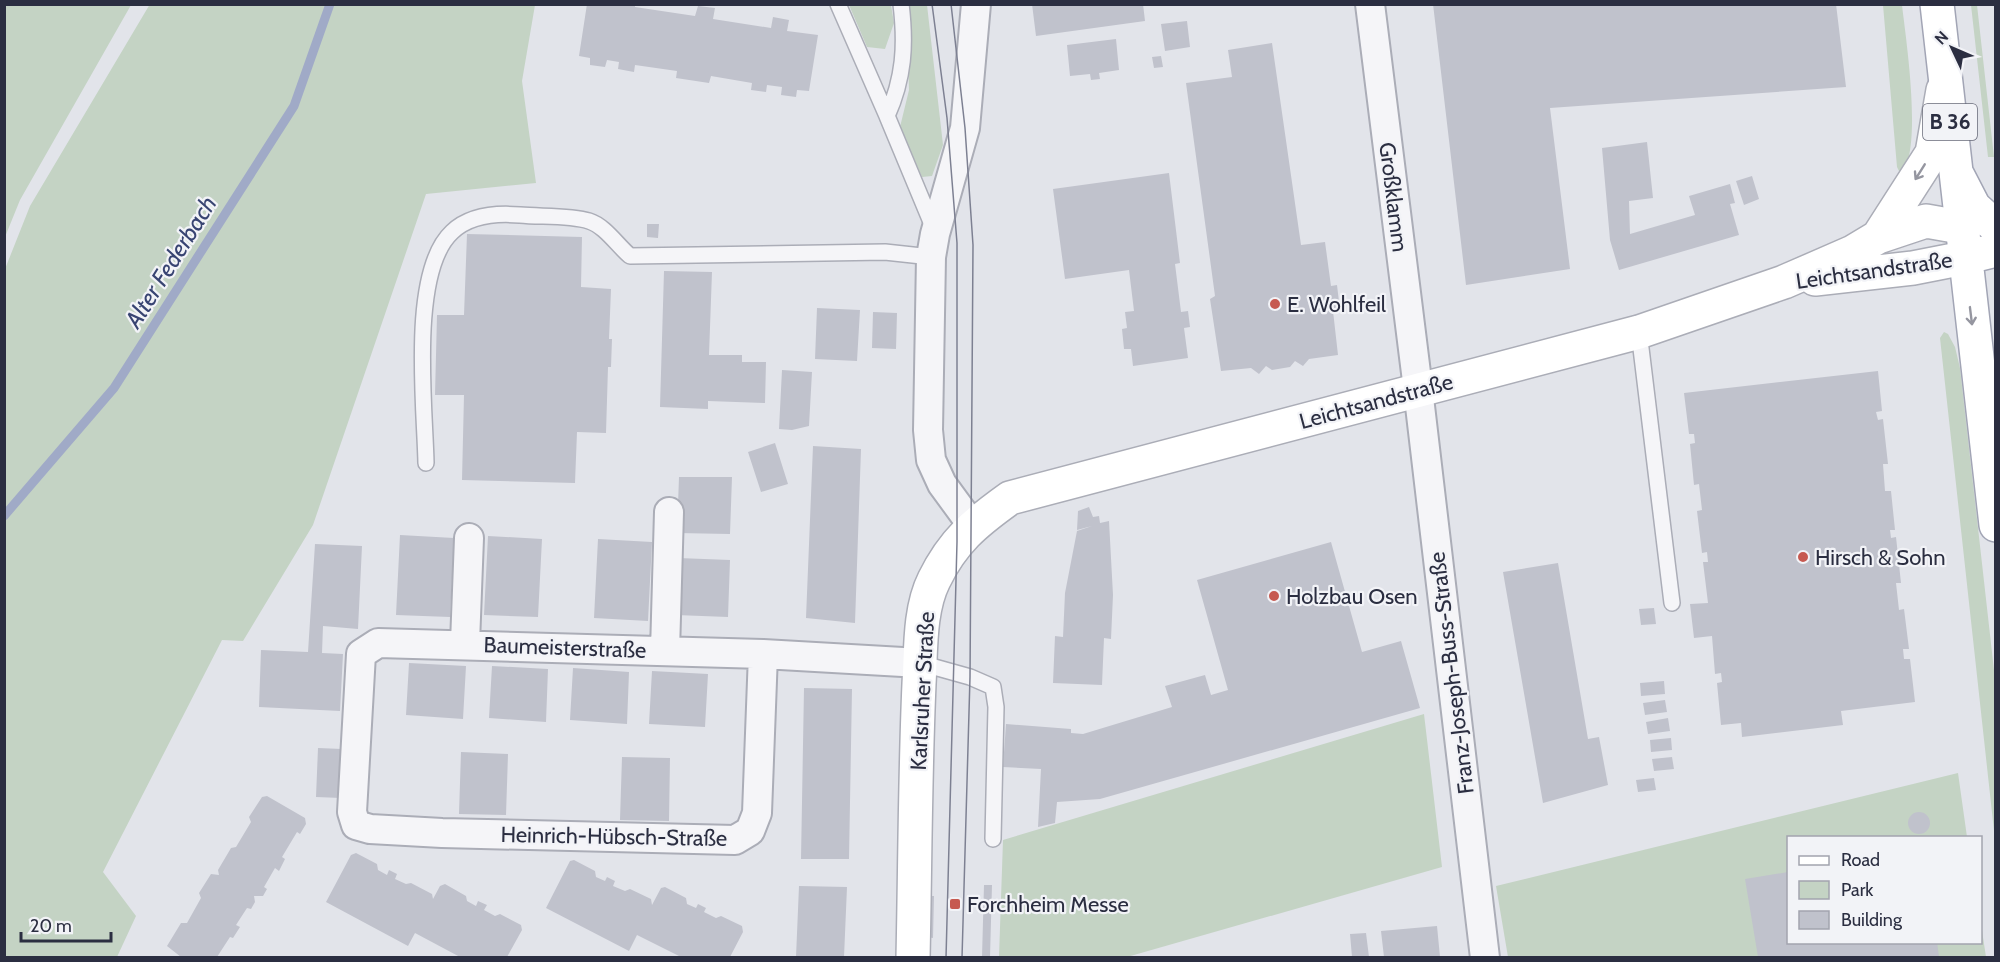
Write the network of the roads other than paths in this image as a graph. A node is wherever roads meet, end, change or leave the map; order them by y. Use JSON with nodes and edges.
{"nodes":[{"id":1,"x":838,"y":4,"type":"edge"},
{"id":2,"x":901,"y":4,"type":"edge"},
{"id":3,"x":976,"y":4,"type":"edge"},
{"id":4,"x":1370,"y":4,"type":"edge"},
{"id":5,"x":1937,"y":4,"type":"edge"},
{"id":6,"x":1945,"y":76,"type":"junction"},
{"id":7,"x":888,"y":116,"type":"junction"},
{"id":8,"x":1878,"y":237,"type":"junction"},
{"id":9,"x":1984,"y":244,"type":"edge"},
{"id":10,"x":933,"y":245,"type":"junction"},
{"id":11,"x":1784,"y":282,"type":"junction"},
{"id":12,"x":1639,"y":332,"type":"junction"},
{"id":13,"x":1419,"y":389,"type":"junction"},
{"id":14,"x":426,"y":463,"type":"dead end"},
{"id":15,"x":669,"y":512,"type":"dead end"},
{"id":16,"x":972,"y":525,"type":"junction"},
{"id":17,"x":1995,"y":525,"type":"edge"},
{"id":18,"x":469,"y":538,"type":"dead end"},
{"id":19,"x":1672,"y":603,"type":"dead end"},
{"id":20,"x":465,"y":643,"type":"junction"},
{"id":21,"x":665,"y":651,"type":"junction"},
{"id":22,"x":763,"y":654,"type":"junction"},
{"id":23,"x":920,"y":663,"type":"junction"},
{"id":24,"x":356,"y":825,"type":"joint"},
{"id":25,"x":993,"y":838,"type":"dead end"},
{"id":26,"x":913,"y":957,"type":"edge"},
{"id":27,"x":1485,"y":957,"type":"edge"}],
"edges":[{"from":1,"to":7,"type":"lane"},
{"from":2,"to":7,"type":"lane"},
{"from":3,"to":10,"type":"street"},
{"from":4,"to":13,"type":"street","name":"Großklamm"},
{"from":5,"to":6,"type":"street","number":"B 36"},
{"from":6,"to":8,"type":"street","name":"Leichtsandstraße","one_way":true},
{"from":6,"to":9,"type":"street","number":"B 36"},
{"from":7,"to":10,"type":"lane"},
{"from":8,"to":9,"type":"street","name":"Leichtsandstraße"},
{"from":8,"to":11,"type":"street","name":"Leichtsandstraße"},
{"from":9,"to":11,"type":"street","name":"Leichtsandstraße"},
{"from":9,"to":17,"type":"street","number":"B 36","one_way":true},
{"from":10,"to":14,"type":"lane"},
{"from":10,"to":16,"type":"street"},
{"from":11,"to":12,"type":"street","name":"Leichtsandstraße"},
{"from":12,"to":13,"type":"street","name":"Leichtsandstraße"},
{"from":12,"to":19,"type":"lane"},
{"from":13,"to":16,"type":"street","name":"Leichtsandstraße"},
{"from":13,"to":27,"type":"street","name":"Franz-Joseph-Buss-Straße"},
{"from":15,"to":21,"type":"street","name":"Baumeisterstraße"},
{"from":16,"to":23,"type":"street","name":"Karlsruher Straße"},
{"from":18,"to":20,"type":"street","name":"Baumeisterstraße"},
{"from":20,"to":21,"type":"street","name":"Baumeisterstraße"},
{"from":20,"to":24,"type":"street","name":"Baumeisterstraße"},
{"from":21,"to":22,"type":"street","name":"Baumeisterstraße"},
{"from":22,"to":23,"type":"street"},
{"from":22,"to":24,"type":"street","name":"Heinrich-Hübsch-Straße"},
{"from":23,"to":25,"type":"lane"},
{"from":23,"to":26,"type":"street","name":"Karlsruher Straße"}]}
